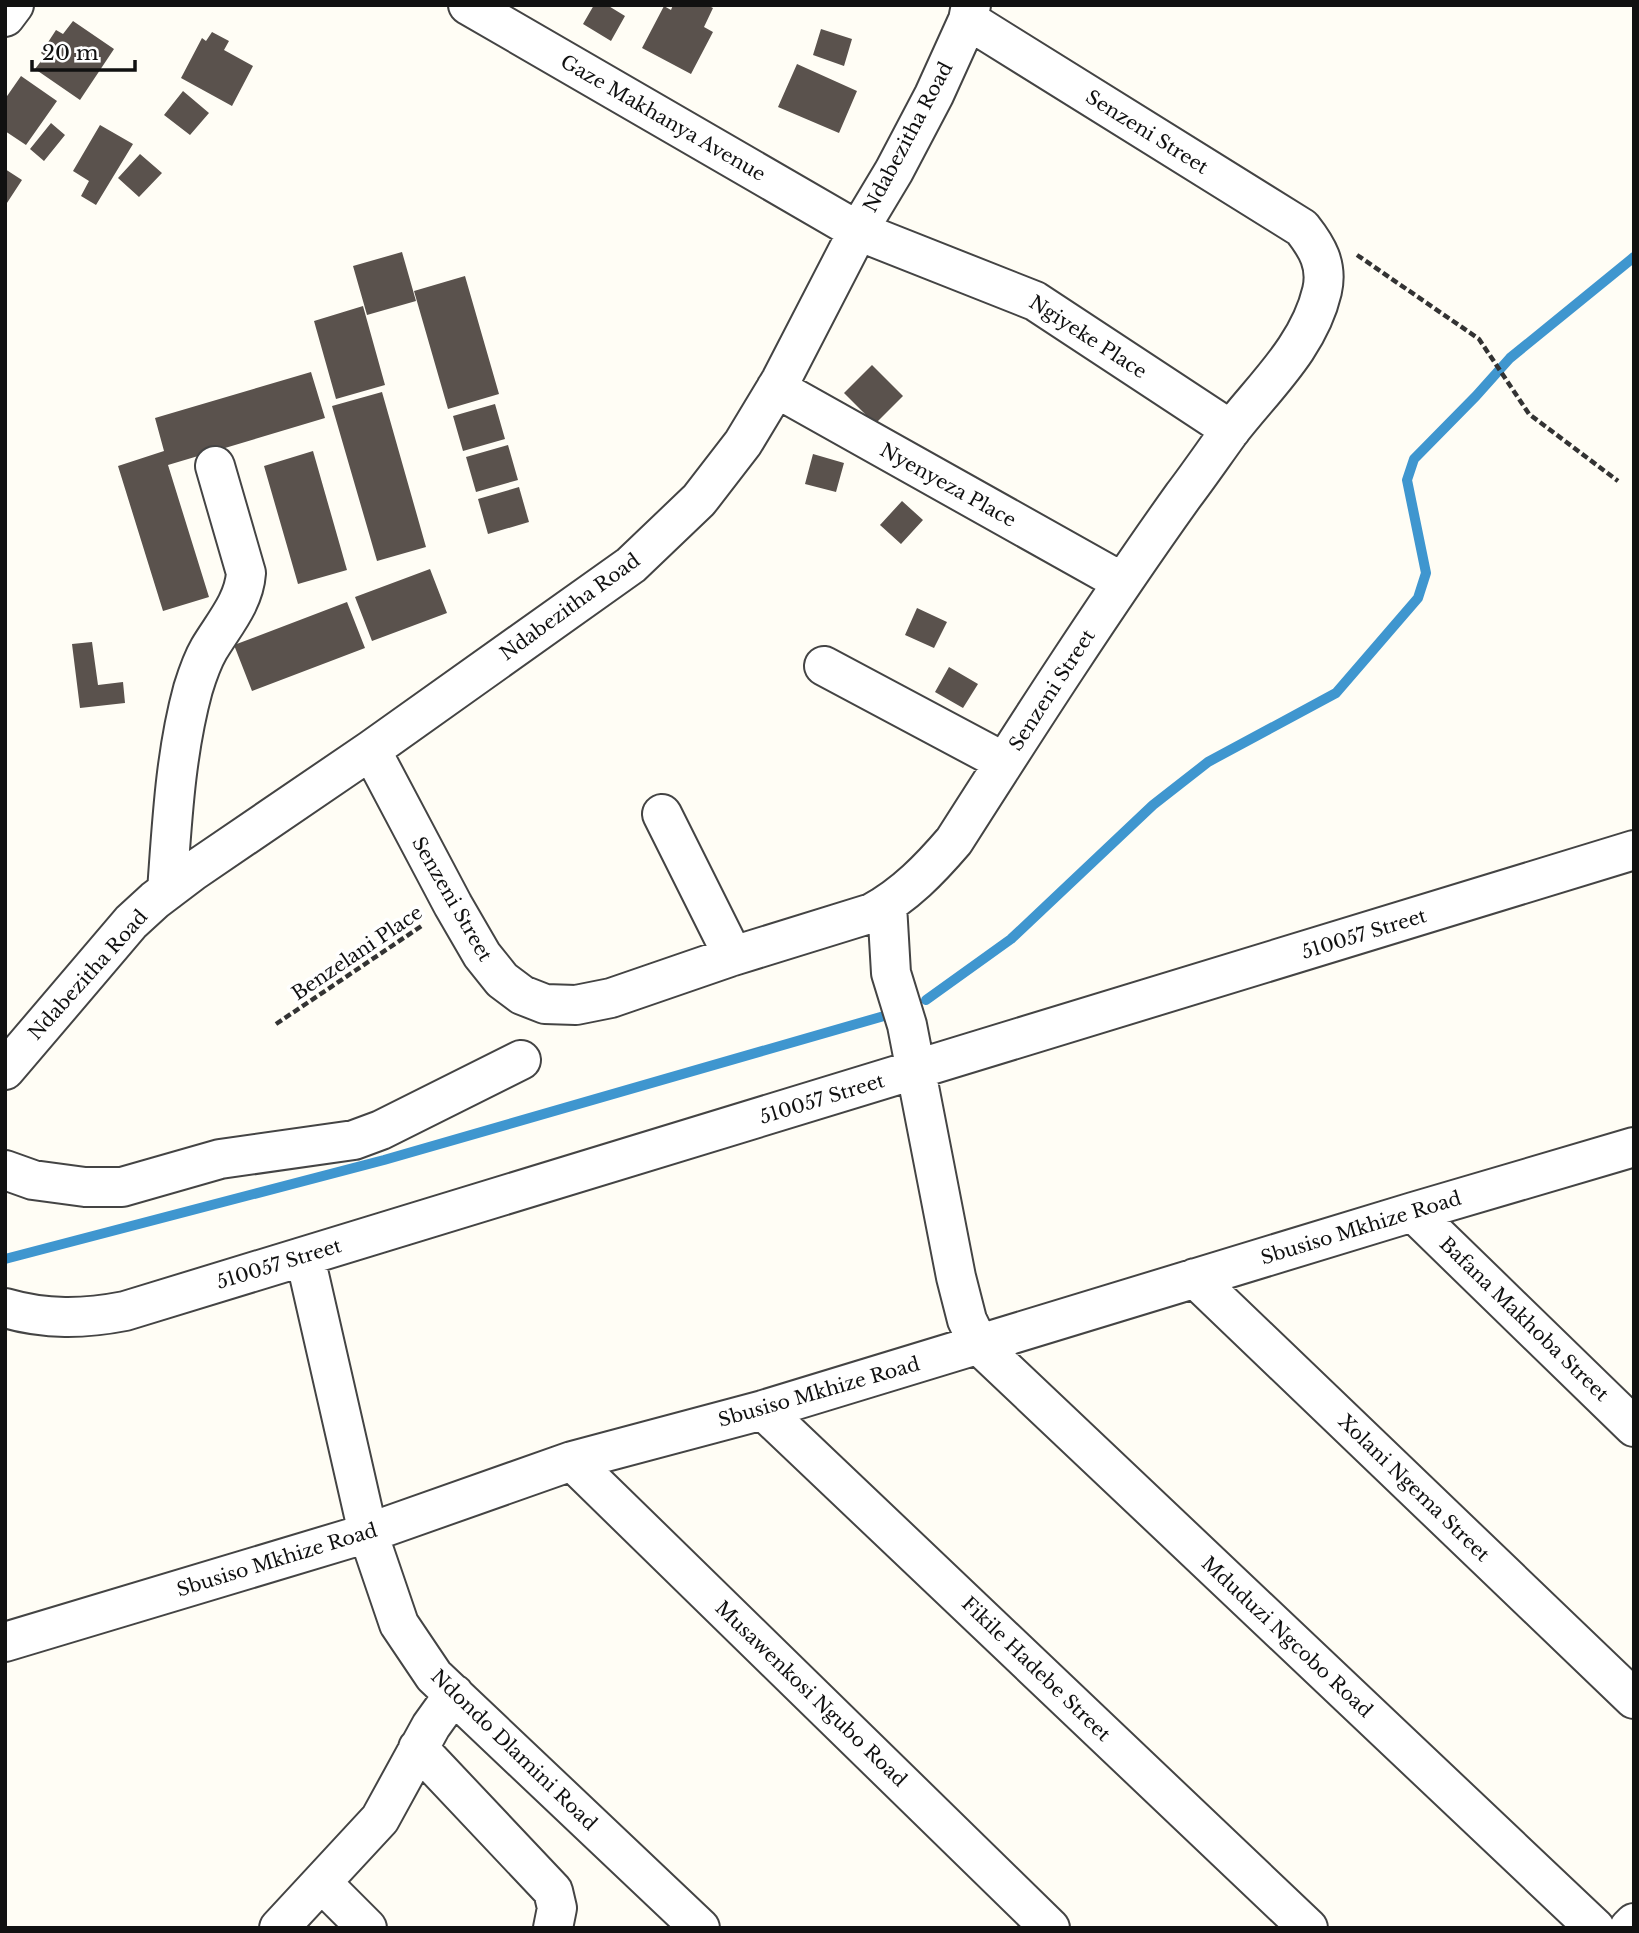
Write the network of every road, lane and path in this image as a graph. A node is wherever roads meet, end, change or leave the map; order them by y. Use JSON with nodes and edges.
{"nodes":[{"id":1,"x":14,"y":5,"type":"edge"},
{"id":2,"x":468,"y":5,"type":"edge"},
{"id":3,"x":969,"y":13,"type":"edge"},
{"id":4,"x":5,"y":17,"type":"edge"},
{"id":5,"x":858,"y":231,"type":"junction"},
{"id":6,"x":1323,"y":262,"type":"junction"},
{"id":7,"x":776,"y":388,"type":"junction"},
{"id":8,"x":1231,"y":430,"type":"junction"},
{"id":9,"x":215,"y":466,"type":"dead end"},
{"id":10,"x":1618,"y":481,"type":"dead end"},
{"id":11,"x":1122,"y":582,"type":"junction"},
{"id":12,"x":824,"y":666,"type":"dead end"},
{"id":13,"x":371,"y":750,"type":"junction"},
{"id":14,"x":1004,"y":762,"type":"junction"},
{"id":15,"x":662,"y":814,"type":"dead end"},
{"id":16,"x":1634,"y":850,"type":"edge"},
{"id":17,"x":167,"y":891,"type":"junction"},
{"id":18,"x":453,"y":905,"type":"junction"},
{"id":19,"x":887,"y":905,"type":"junction"},
{"id":20,"x":733,"y":956,"type":"junction"},
{"id":21,"x":276,"y":1024,"type":"dead end"},
{"id":22,"x":521,"y":1060,"type":"dead end"},
{"id":23,"x":5,"y":1070,"type":"edge"},
{"id":24,"x":915,"y":1071,"type":"junction"},
{"id":25,"x":1634,"y":1147,"type":"edge"},
{"id":26,"x":5,"y":1170,"type":"edge"},
{"id":27,"x":1413,"y":1212,"type":"junction"},
{"id":28,"x":306,"y":1257,"type":"junction"},
{"id":29,"x":1195,"y":1278,"type":"junction"},
{"id":30,"x":5,"y":1308,"type":"edge"},
{"id":31,"x":979,"y":1345,"type":"junction"},
{"id":32,"x":763,"y":1410,"type":"junction"},
{"id":33,"x":1634,"y":1426,"type":"edge"},
{"id":34,"x":572,"y":1461,"type":"junction"},
{"id":35,"x":368,"y":1533,"type":"junction"},
{"id":36,"x":5,"y":1642,"type":"edge"},
{"id":37,"x":454,"y":1694,"type":"junction"},
{"id":38,"x":1634,"y":1699,"type":"edge"},
{"id":39,"x":418,"y":1748,"type":"junction"},
{"id":40,"x":322,"y":1883,"type":"junction"},
{"id":41,"x":1634,"y":1923,"type":"edge"},
{"id":42,"x":279,"y":1928,"type":"edge"},
{"id":43,"x":367,"y":1928,"type":"edge"},
{"id":44,"x":553,"y":1928,"type":"edge"},
{"id":45,"x":700,"y":1928,"type":"edge"},
{"id":46,"x":1050,"y":1928,"type":"edge"},
{"id":47,"x":1308,"y":1928,"type":"edge"},
{"id":48,"x":1595,"y":1928,"type":"edge"},
{"id":49,"x":1629,"y":1928,"type":"edge"}],
"edges":[{"from":1,"to":4,"type":"street"},
{"from":2,"to":5,"type":"street","name":"Gaze Makhanya Avenue"},
{"from":3,"to":5,"type":"street","name":"Ndabezitha Road"},
{"from":3,"to":6,"type":"street","name":"Senzeni Street"},
{"from":5,"to":7,"type":"street","name":"Ndabezitha Road"},
{"from":5,"to":8,"type":"street","name":"Ngiyeke Place"},
{"from":6,"to":8,"type":"street","name":"Senzeni Street"},
{"from":6,"to":10,"type":"path"},
{"from":7,"to":11,"type":"street","name":"Nyenyeza Place"},
{"from":7,"to":13,"type":"street","name":"Ndabezitha Road"},
{"from":8,"to":11,"type":"street","name":"Senzeni Street"},
{"from":9,"to":17,"type":"street"},
{"from":11,"to":14,"type":"street","name":"Senzeni Street"},
{"from":12,"to":14,"type":"street"},
{"from":13,"to":17,"type":"street","name":"Ndabezitha Road"},
{"from":13,"to":18,"type":"street","name":"Senzeni Street"},
{"from":14,"to":19,"type":"street","name":"Senzeni Street"},
{"from":15,"to":20,"type":"street"},
{"from":16,"to":24,"type":"street","name":"510057 Street"},
{"from":17,"to":23,"type":"street","name":"Ndabezitha Road"},
{"from":18,"to":20,"type":"street","name":"Senzeni Street"},
{"from":18,"to":21,"type":"path","name":"Benzelani Place"},
{"from":19,"to":20,"type":"street","name":"Senzeni Street"},
{"from":19,"to":24,"type":"street"},
{"from":22,"to":26,"type":"street"},
{"from":24,"to":28,"type":"street","name":"510057 Street"},
{"from":24,"to":31,"type":"street"},
{"from":25,"to":27,"type":"street","name":"Sbusiso Mkhize Road"},
{"from":27,"to":29,"type":"street","name":"Sbusiso Mkhize Road"},
{"from":27,"to":33,"type":"street","name":"Bafana Makhoba Street"},
{"from":28,"to":30,"type":"street","name":"510057 Street"},
{"from":28,"to":35,"type":"street","name":"Ndondo Dlamini Road"},
{"from":29,"to":31,"type":"street","name":"Sbusiso Mkhize Road"},
{"from":29,"to":38,"type":"street","name":"Xolani Ngema Street"},
{"from":31,"to":32,"type":"street","name":"Sbusiso Mkhize Road"},
{"from":31,"to":48,"type":"street","name":"Mduduzi Ngcobo Road"},
{"from":32,"to":34,"type":"street","name":"Sbusiso Mkhize Road"},
{"from":32,"to":47,"type":"street","name":"Fikile Hadebe Street"},
{"from":34,"to":35,"type":"street","name":"Sbusiso Mkhize Road"},
{"from":34,"to":46,"type":"street","name":"Musawenkosi Ngubo Road"},
{"from":35,"to":36,"type":"street","name":"Sbusiso Mkhize Road"},
{"from":35,"to":37,"type":"street","name":"Ndondo Dlamini Road"},
{"from":37,"to":39,"type":"street"},
{"from":37,"to":45,"type":"street","name":"Ndondo Dlamini Road"},
{"from":39,"to":40,"type":"street"},
{"from":39,"to":44,"type":"street"},
{"from":40,"to":42,"type":"street"},
{"from":40,"to":43,"type":"street"},
{"from":41,"to":49,"type":"street"}]}
